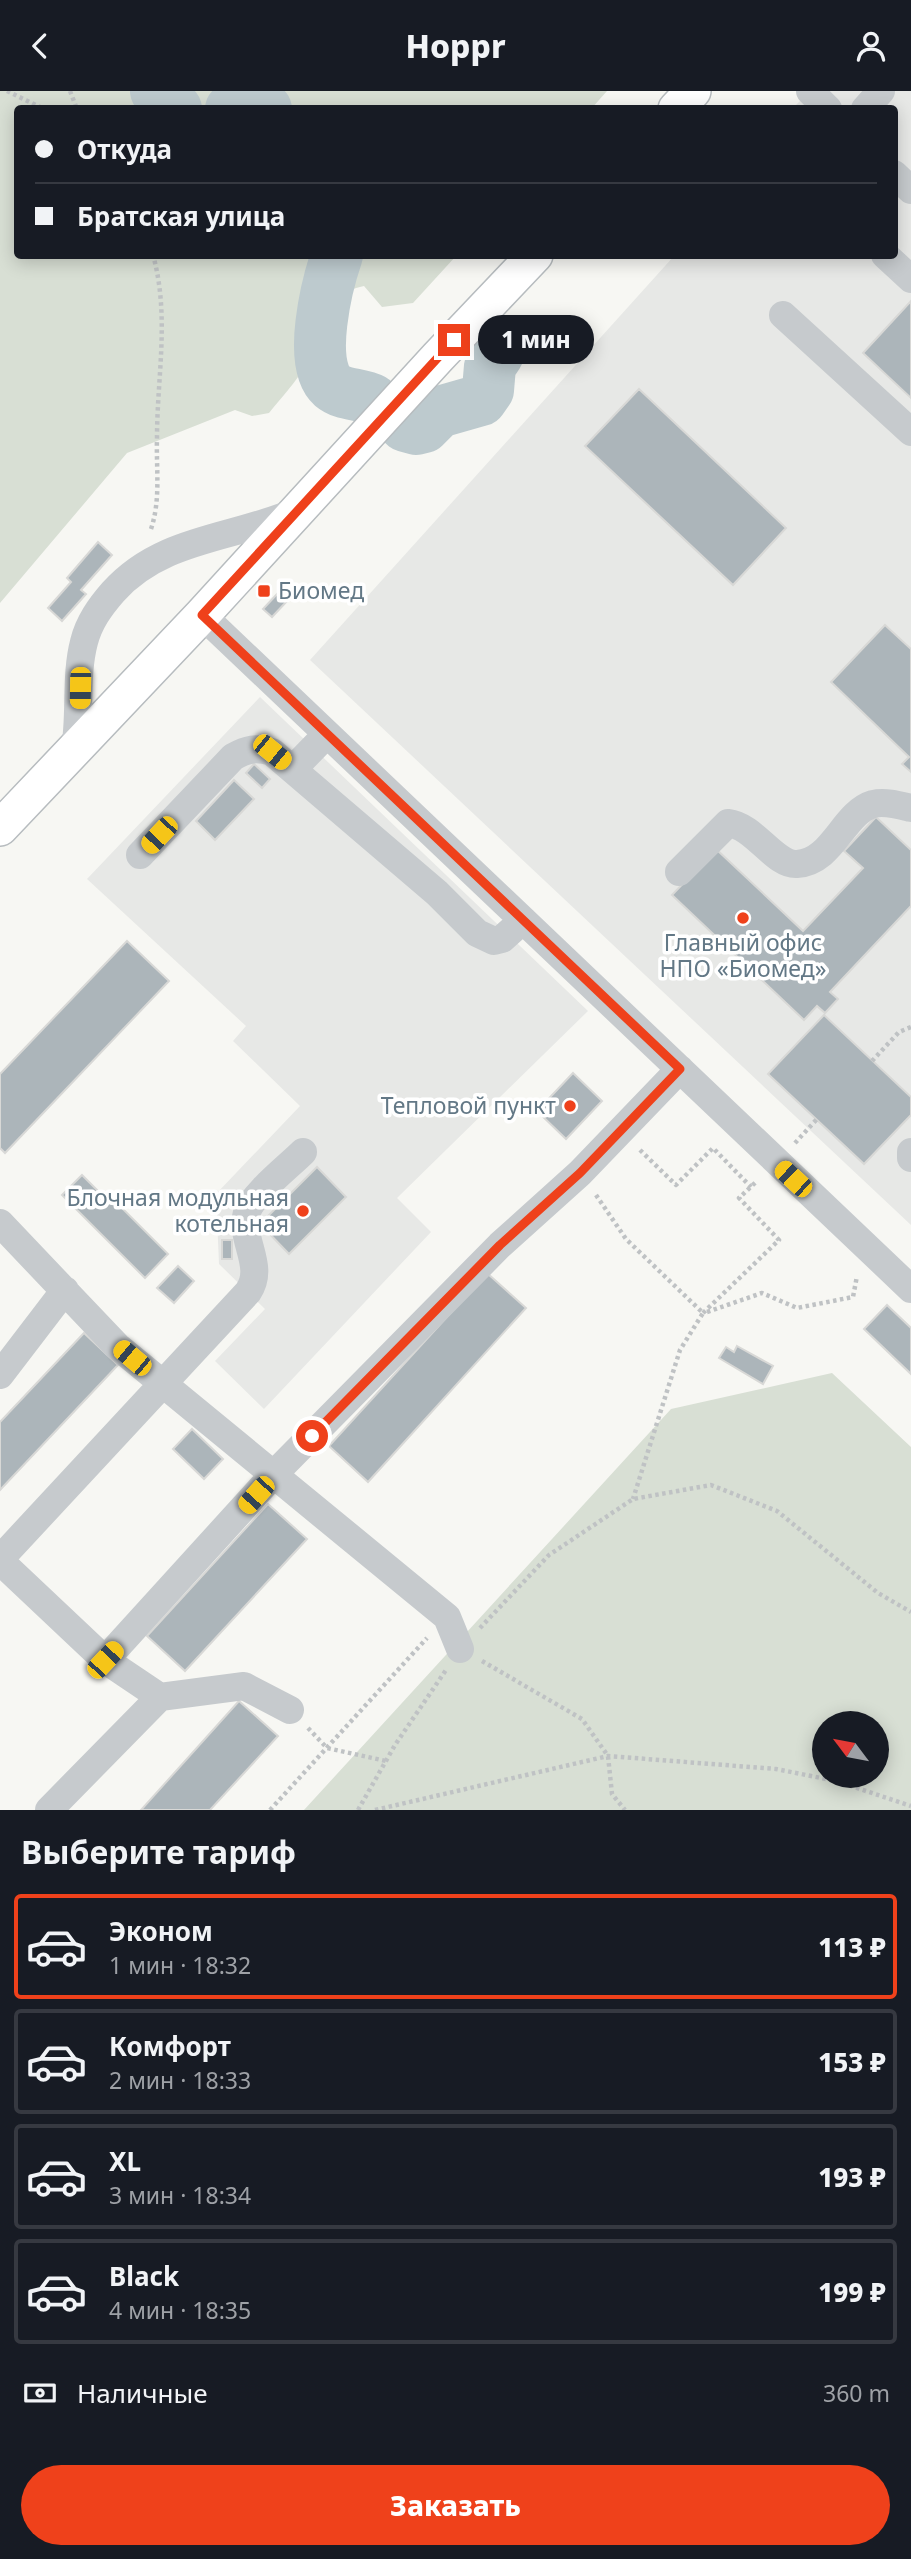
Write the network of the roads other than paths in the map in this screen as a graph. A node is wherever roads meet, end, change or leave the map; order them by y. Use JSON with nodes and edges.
{"nodes":[{"id":1,"x":693,"y":91,"type":"edge"},
{"id":2,"x":810,"y":91,"type":"edge"},
{"id":3,"x":881,"y":91,"type":"edge"},
{"id":4,"x":680,"y":105,"type":"edge"},
{"id":5,"x":824,"y":105,"type":"edge"},
{"id":6,"x":869,"y":105,"type":"edge"},
{"id":7,"x":898,"y":178,"type":"edge"},
{"id":8,"x":911,"y":190,"type":"edge"},
{"id":9,"x":531,"y":259,"type":"edge"},
{"id":10,"x":889,"y":259,"type":"edge"},
{"id":11,"x":911,"y":279,"type":"edge"},
{"id":12,"x":783,"y":315,"type":"dead end"},
{"id":13,"x":911,"y":432,"type":"edge"},
{"id":14,"x":300,"y":510,"type":"junction"},
{"id":15,"x":202,"y":615,"type":"junction"},
{"id":16,"x":327,"y":734,"type":"junction"},
{"id":17,"x":75,"y":749,"type":"junction"},
{"id":18,"x":293,"y":769,"type":"junction"},
{"id":19,"x":911,"y":808,"type":"edge"},
{"id":20,"x":0,"y":828,"type":"edge"},
{"id":21,"x":141,"y":855,"type":"dead end"},
{"id":22,"x":679,"y":872,"type":"dead end"},
{"id":23,"x":523,"y":920,"type":"junction"},
{"id":24,"x":680,"y":1069,"type":"junction"},
{"id":25,"x":303,"y":1152,"type":"dead end"},
{"id":26,"x":911,"y":1152,"type":"edge"},
{"id":27,"x":911,"y":1159,"type":"edge"},
{"id":28,"x":0,"y":1223,"type":"edge"},
{"id":29,"x":911,"y":1289,"type":"edge"},
{"id":30,"x":65,"y":1290,"type":"junction"},
{"id":31,"x":0,"y":1375,"type":"edge"},
{"id":32,"x":162,"y":1384,"type":"junction"},
{"id":33,"x":275,"y":1474,"type":"junction"},
{"id":34,"x":0,"y":1560,"type":"edge"},
{"id":35,"x":460,"y":1649,"type":"road end"},
{"id":36,"x":105,"y":1660,"type":"junction"},
{"id":37,"x":160,"y":1697,"type":"junction"},
{"id":38,"x":290,"y":1710,"type":"road end"},
{"id":39,"x":49,"y":1810,"type":"edge"}],
"edges":[{"from":1,"to":4,"type":"main road"},
{"from":2,"to":5,"type":"lane"},
{"from":3,"to":6,"type":"lane"},
{"from":7,"to":8,"type":"lane"},
{"from":9,"to":14,"type":"main road"},
{"from":10,"to":11,"type":"lane"},
{"from":12,"to":13,"type":"lane"},
{"from":14,"to":15,"type":"main road"},
{"from":14,"to":17,"type":"lane"},
{"from":15,"to":16,"type":"lane"},
{"from":15,"to":17,"type":"main road"},
{"from":16,"to":18,"type":"lane"},
{"from":16,"to":23,"type":"lane"},
{"from":17,"to":20,"type":"main road"},
{"from":18,"to":21,"type":"lane"},
{"from":18,"to":23,"type":"lane"},
{"from":19,"to":22,"type":"lane"},
{"from":23,"to":24,"type":"lane"},
{"from":24,"to":29,"type":"lane"},
{"from":24,"to":33,"type":"lane"},
{"from":25,"to":32,"type":"lane"},
{"from":26,"to":27,"type":"lane"},
{"from":28,"to":30,"type":"lane"},
{"from":30,"to":31,"type":"lane"},
{"from":30,"to":32,"type":"lane"},
{"from":32,"to":33,"type":"lane"},
{"from":32,"to":34,"type":"lane"},
{"from":33,"to":35,"type":"lane"},
{"from":33,"to":36,"type":"lane"},
{"from":34,"to":36,"type":"lane"},
{"from":36,"to":37,"type":"lane"},
{"from":37,"to":38,"type":"lane"},
{"from":37,"to":39,"type":"lane"}]}
